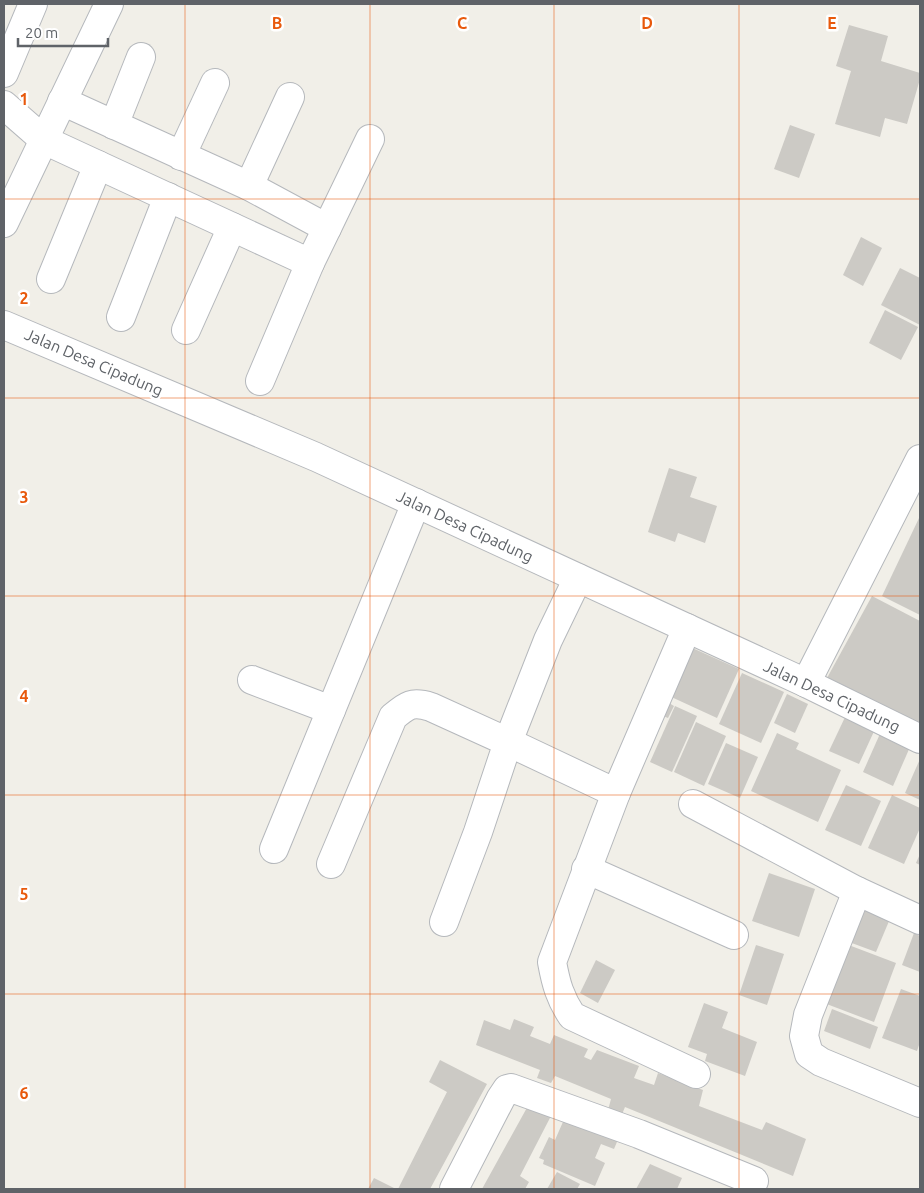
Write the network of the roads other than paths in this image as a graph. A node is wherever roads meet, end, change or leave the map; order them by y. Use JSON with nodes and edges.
{"nodes":[{"id":1,"x":33,"y":4,"type":"edge"},
{"id":2,"x":109,"y":4,"type":"edge"},
{"id":3,"x":141,"y":57,"type":"dead end"},
{"id":4,"x":4,"y":74,"type":"edge"},
{"id":5,"x":215,"y":83,"type":"dead end"},
{"id":6,"x":290,"y":96,"type":"dead end"},
{"id":7,"x":62,"y":101,"type":"junction"},
{"id":8,"x":4,"y":105,"type":"edge"},
{"id":9,"x":114,"y":125,"type":"junction"},
{"id":10,"x":370,"y":139,"type":"dead end"},
{"id":11,"x":44,"y":140,"type":"junction"},
{"id":12,"x":181,"y":156,"type":"junction"},
{"id":13,"x":98,"y":165,"type":"junction"},
{"id":14,"x":249,"y":186,"type":"junction"},
{"id":15,"x":168,"y":197,"type":"junction"},
{"id":16,"x":4,"y":223,"type":"edge"},
{"id":17,"x":232,"y":227,"type":"junction"},
{"id":18,"x":327,"y":228,"type":"junction"},
{"id":19,"x":310,"y":263,"type":"junction"},
{"id":20,"x":51,"y":279,"type":"dead end"},
{"id":21,"x":121,"y":317,"type":"dead end"},
{"id":22,"x":4,"y":325,"type":"edge"},
{"id":23,"x":186,"y":330,"type":"dead end"},
{"id":24,"x":260,"y":381,"type":"dead end"},
{"id":25,"x":920,"y":459,"type":"edge"},
{"id":26,"x":416,"y":503,"type":"junction"},
{"id":27,"x":578,"y":578,"type":"junction"},
{"id":28,"x":687,"y":628,"type":"junction"},
{"id":29,"x":252,"y":680,"type":"dead end"},
{"id":30,"x":806,"y":683,"type":"junction"},
{"id":31,"x":330,"y":710,"type":"junction"},
{"id":32,"x":920,"y":738,"type":"edge"},
{"id":33,"x":508,"y":742,"type":"junction"},
{"id":34,"x":616,"y":793,"type":"junction"},
{"id":35,"x":692,"y":804,"type":"dead end"},
{"id":36,"x":274,"y":849,"type":"dead end"},
{"id":37,"x":331,"y":864,"type":"dead end"},
{"id":38,"x":586,"y":869,"type":"junction"},
{"id":39,"x":857,"y":891,"type":"junction"},
{"id":40,"x":920,"y":920,"type":"edge"},
{"id":41,"x":444,"y":922,"type":"dead end"},
{"id":42,"x":734,"y":935,"type":"dead end"},
{"id":43,"x":696,"y":1074,"type":"dead end"},
{"id":44,"x":920,"y":1103,"type":"edge"},
{"id":45,"x":759,"y":1187,"type":"edge"},
{"id":46,"x":454,"y":1189,"type":"edge"}],
"edges":[{"from":1,"to":4,"type":"street"},
{"from":2,"to":7,"type":"street"},
{"from":3,"to":9,"type":"street"},
{"from":5,"to":12,"type":"street"},
{"from":6,"to":14,"type":"street"},
{"from":7,"to":9,"type":"street"},
{"from":7,"to":11,"type":"street"},
{"from":8,"to":11,"type":"street"},
{"from":9,"to":12,"type":"street"},
{"from":10,"to":18,"type":"street"},
{"from":11,"to":13,"type":"street"},
{"from":11,"to":16,"type":"street"},
{"from":12,"to":14,"type":"street"},
{"from":13,"to":15,"type":"street"},
{"from":13,"to":20,"type":"street"},
{"from":14,"to":18,"type":"street"},
{"from":15,"to":17,"type":"street"},
{"from":15,"to":21,"type":"street"},
{"from":17,"to":19,"type":"street"},
{"from":17,"to":23,"type":"street"},
{"from":18,"to":19,"type":"street"},
{"from":19,"to":24,"type":"street"},
{"from":22,"to":26,"type":"street","name":"Jalan Desa Cipadung"},
{"from":25,"to":30,"type":"street"},
{"from":26,"to":27,"type":"street","name":"Jalan Desa Cipadung"},
{"from":26,"to":31,"type":"street"},
{"from":27,"to":28,"type":"street","name":"Jalan Desa Cipadung"},
{"from":27,"to":33,"type":"street"},
{"from":28,"to":30,"type":"street","name":"Jalan Desa Cipadung"},
{"from":28,"to":34,"type":"street"},
{"from":29,"to":31,"type":"street"},
{"from":30,"to":32,"type":"street","name":"Jalan Desa Cipadung"},
{"from":31,"to":36,"type":"street"},
{"from":33,"to":34,"type":"street"},
{"from":33,"to":37,"type":"street"},
{"from":33,"to":41,"type":"street"},
{"from":34,"to":38,"type":"street"},
{"from":35,"to":39,"type":"street"},
{"from":38,"to":42,"type":"street"},
{"from":38,"to":43,"type":"street"},
{"from":39,"to":40,"type":"street"},
{"from":39,"to":44,"type":"street"},
{"from":45,"to":46,"type":"street"}]}
